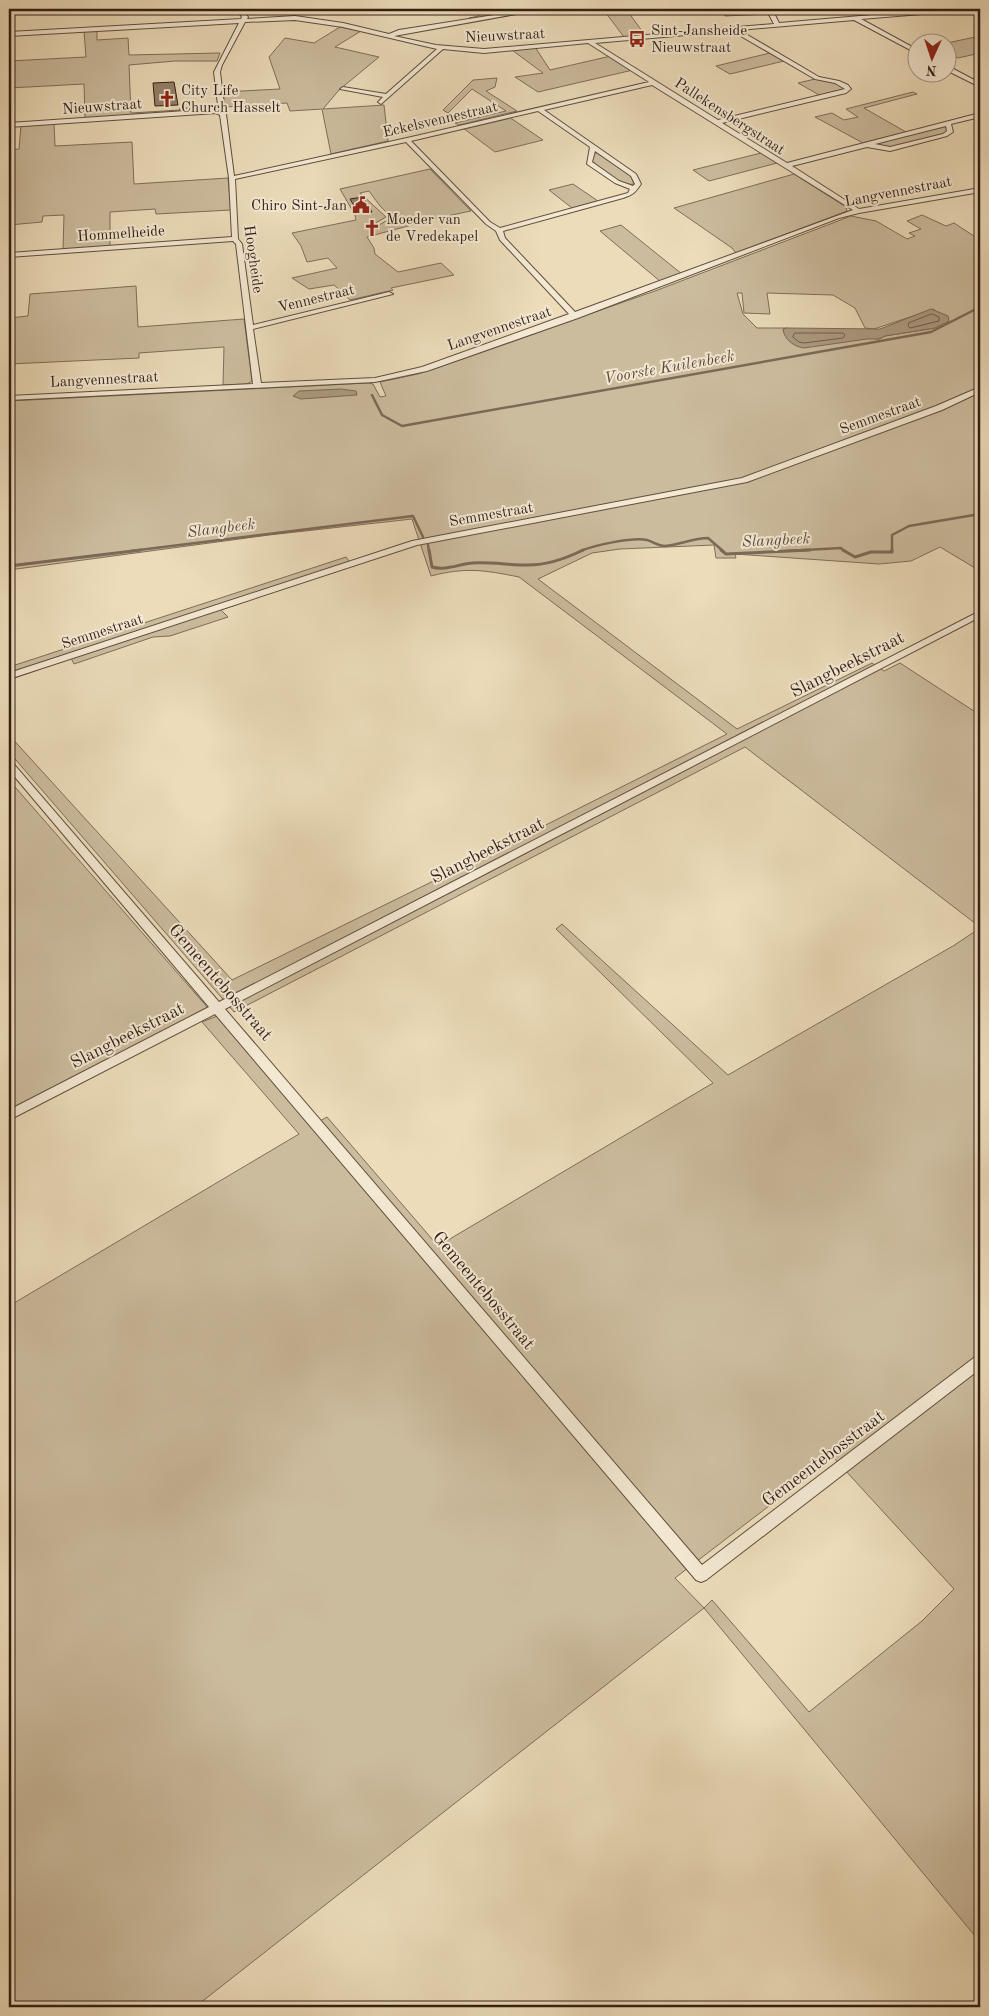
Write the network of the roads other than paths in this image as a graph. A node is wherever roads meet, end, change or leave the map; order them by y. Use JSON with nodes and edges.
{"nodes":[{"id":1,"x":238,"y":9,"type":"edge"},
{"id":2,"x":541,"y":9,"type":"edge"},
{"id":3,"x":768,"y":9,"type":"edge"},
{"id":4,"x":958,"y":9,"type":"edge"},
{"id":5,"x":855,"y":18,"type":"junction"},
{"id":6,"x":243,"y":21,"type":"junction"},
{"id":7,"x":777,"y":25,"type":"junction"},
{"id":8,"x":733,"y":29,"type":"junction"},
{"id":9,"x":9,"y":34,"type":"edge"},
{"id":10,"x":389,"y":35,"type":"junction"},
{"id":11,"x":590,"y":42,"type":"junction"},
{"id":12,"x":906,"y":46,"type":"edge"},
{"id":13,"x":442,"y":47,"type":"junction"},
{"id":14,"x":956,"y":72,"type":"edge"},
{"id":15,"x":653,"y":83,"type":"junction"},
{"id":16,"x":980,"y":85,"type":"edge"},
{"id":17,"x":343,"y":89,"type":"dead end"},
{"id":18,"x":388,"y":96,"type":"junction"},
{"id":19,"x":381,"y":102,"type":"dead end"},
{"id":20,"x":540,"y":110,"type":"junction"},
{"id":21,"x":217,"y":111,"type":"junction"},
{"id":22,"x":980,"y":115,"type":"edge"},
{"id":23,"x":717,"y":122,"type":"junction"},
{"id":24,"x":948,"y":123,"type":"junction"},
{"id":25,"x":9,"y":125,"type":"edge"},
{"id":26,"x":407,"y":140,"type":"junction"},
{"id":27,"x":866,"y":145,"type":"junction"},
{"id":28,"x":593,"y":147,"type":"junction"},
{"id":29,"x":785,"y":166,"type":"junction"},
{"id":30,"x":232,"y":178,"type":"junction"},
{"id":31,"x":636,"y":189,"type":"junction"},
{"id":32,"x":980,"y":190,"type":"edge"},
{"id":33,"x":858,"y":211,"type":"junction"},
{"id":34,"x":499,"y":230,"type":"junction"},
{"id":35,"x":235,"y":239,"type":"junction"},
{"id":36,"x":9,"y":255,"type":"edge"},
{"id":37,"x":389,"y":294,"type":"dead end"},
{"id":38,"x":575,"y":316,"type":"junction"},
{"id":39,"x":249,"y":328,"type":"junction"},
{"id":40,"x":257,"y":386,"type":"junction"},
{"id":41,"x":980,"y":389,"type":"edge"},
{"id":42,"x":9,"y":398,"type":"edge"},
{"id":43,"x":980,"y":614,"type":"edge"},
{"id":44,"x":9,"y":676,"type":"edge"},
{"id":45,"x":9,"y":764,"type":"edge"},
{"id":46,"x":218,"y":1008,"type":"junction"},
{"id":47,"x":9,"y":1115,"type":"edge"},
{"id":48,"x":980,"y":1361,"type":"edge"}],
"edges":[{"from":1,"to":6,"type":"street"},
{"from":2,"to":10,"type":"street"},
{"from":3,"to":7,"type":"street"},
{"from":4,"to":5,"type":"street","name":"Nieuwstraat"},
{"from":5,"to":7,"type":"street","name":"Nieuwstraat"},
{"from":5,"to":12,"type":"street"},
{"from":6,"to":9,"type":"street","name":"Nieuwstraat"},
{"from":6,"to":10,"type":"street","name":"Nieuwstraat"},
{"from":6,"to":21,"type":"street"},
{"from":7,"to":8,"type":"street","name":"Nieuwstraat"},
{"from":8,"to":11,"type":"street","name":"Nieuwstraat"},
{"from":8,"to":23,"type":"street"},
{"from":10,"to":13,"type":"street","name":"Nieuwstraat"},
{"from":11,"to":13,"type":"street","name":"Nieuwstraat"},
{"from":11,"to":15,"type":"street","name":"Pallekensbergstraat"},
{"from":13,"to":18,"type":"street"},
{"from":14,"to":16,"type":"street"},
{"from":15,"to":20,"type":"street","name":"Eckelsvennestraat"},
{"from":15,"to":23,"type":"street","name":"Pallekensbergstraat"},
{"from":17,"to":18,"type":"street"},
{"from":18,"to":19,"type":"street"},
{"from":20,"to":26,"type":"street","name":"Eckelsvennestraat"},
{"from":20,"to":28,"type":"street"},
{"from":21,"to":25,"type":"street","name":"Nieuwstraat"},
{"from":21,"to":30,"type":"street","name":"Hoogheide"},
{"from":22,"to":24,"type":"street"},
{"from":23,"to":29,"type":"street","name":"Pallekensbergstraat"},
{"from":24,"to":27,"type":"street"},
{"from":24,"to":27,"type":"street"},
{"from":26,"to":30,"type":"street","name":"Eckelsvennestraat"},
{"from":26,"to":34,"type":"street"},
{"from":27,"to":29,"type":"street"},
{"from":28,"to":31,"type":"street"},
{"from":28,"to":31,"type":"street"},
{"from":29,"to":33,"type":"street","name":"Pallekensbergstraat"},
{"from":30,"to":35,"type":"street","name":"Hoogheide"},
{"from":31,"to":34,"type":"street"},
{"from":32,"to":33,"type":"street","name":"Langvennestraat"},
{"from":33,"to":38,"type":"street","name":"Langvennestraat"},
{"from":34,"to":38,"type":"street"},
{"from":35,"to":36,"type":"street","name":"Hommelheide"},
{"from":35,"to":39,"type":"street","name":"Hoogheide"},
{"from":37,"to":39,"type":"street","name":"Vennestraat"},
{"from":38,"to":40,"type":"street","name":"Langvennestraat"},
{"from":39,"to":40,"type":"street","name":"Hoogheide"},
{"from":40,"to":42,"type":"street","name":"Langvennestraat"},
{"from":41,"to":44,"type":"street","name":"Semmestraat"},
{"from":43,"to":46,"type":"street","name":"Slangbeekstraat"},
{"from":45,"to":46,"type":"street","name":"Gemeentebosstraat"},
{"from":46,"to":47,"type":"street","name":"Slangbeekstraat"},
{"from":46,"to":48,"type":"street","name":"Gemeentebosstraat"}]}
